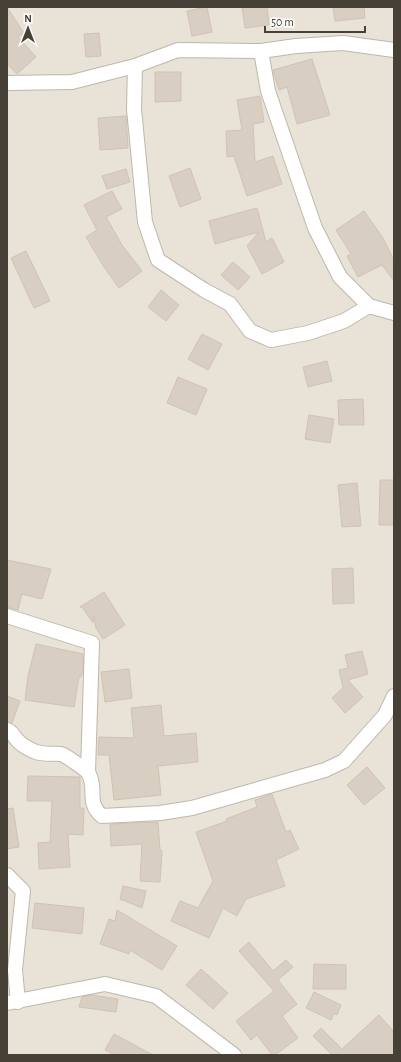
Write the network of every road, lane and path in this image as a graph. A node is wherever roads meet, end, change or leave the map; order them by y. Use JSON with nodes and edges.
{"nodes":[{"id":1,"x":394,"y":50,"type":"edge"},
{"id":2,"x":261,"y":51,"type":"junction"},
{"id":3,"x":135,"y":66,"type":"junction"},
{"id":4,"x":7,"y":83,"type":"edge"},
{"id":5,"x":369,"y":306,"type":"junction"},
{"id":6,"x":394,"y":313,"type":"edge"},
{"id":7,"x":7,"y":616,"type":"edge"},
{"id":8,"x":394,"y":696,"type":"edge"},
{"id":9,"x":7,"y":730,"type":"edge"},
{"id":10,"x":88,"y":772,"type":"junction"},
{"id":11,"x":7,"y":875,"type":"edge"},
{"id":12,"x":12,"y":1003,"type":"edge"},
{"id":13,"x":234,"y":1055,"type":"edge"}],
"edges":[{"from":1,"to":2,"type":"street"},
{"from":2,"to":3,"type":"street"},
{"from":2,"to":5,"type":"street"},
{"from":3,"to":4,"type":"street"},
{"from":3,"to":5,"type":"street"},
{"from":5,"to":6,"type":"street"},
{"from":7,"to":10,"type":"street"},
{"from":8,"to":10,"type":"street"},
{"from":9,"to":10,"type":"street"},
{"from":11,"to":12,"type":"street"},
{"from":12,"to":13,"type":"street"}]}
